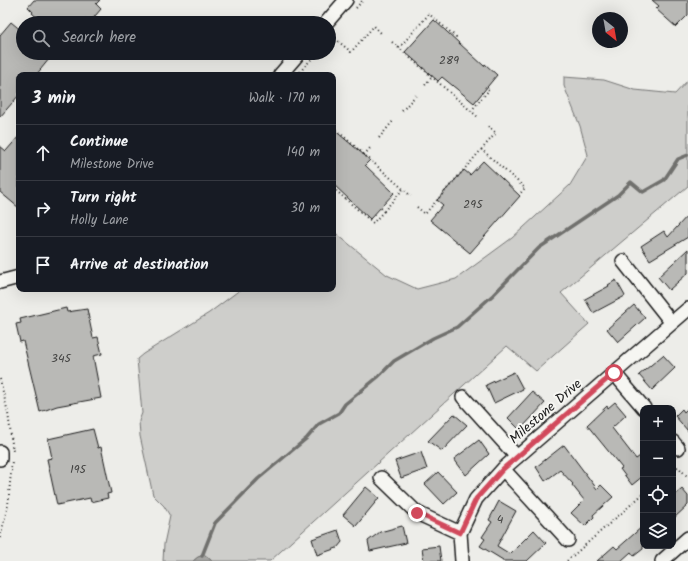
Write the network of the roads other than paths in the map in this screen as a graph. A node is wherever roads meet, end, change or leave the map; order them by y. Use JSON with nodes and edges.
{"nodes":[{"id":1,"x":346,"y":0,"type":"edge"},
{"id":2,"x":332,"y":16,"type":"edge"},
{"id":3,"x":293,"y":60,"type":"edge"},
{"id":4,"x":283,"y":72,"type":"edge"},
{"id":5,"x":623,"y":261,"type":"dead end"},
{"id":6,"x":16,"y":278,"type":"edge"},
{"id":7,"x":0,"y":282,"type":"edge"},
{"id":8,"x":688,"y":309,"type":"edge"},
{"id":9,"x":672,"y":322,"type":"junction"},
{"id":10,"x":614,"y":373,"type":"junction"},
{"id":11,"x":463,"y":397,"type":"dead end"},
{"id":12,"x":641,"y":405,"type":"edge"},
{"id":13,"x":0,"y":452,"type":"edge"},
{"id":14,"x":517,"y":457,"type":"junction"},
{"id":15,"x":0,"y":459,"type":"edge"},
{"id":16,"x":503,"y":469,"type":"junction"},
{"id":17,"x":381,"y":478,"type":"dead end"},
{"id":18,"x":460,"y":533,"type":"junction"},
{"id":19,"x":688,"y":538,"type":"edge"},
{"id":20,"x":568,"y":540,"type":"dead end"},
{"id":21,"x":462,"y":561,"type":"edge"},
{"id":22,"x":662,"y":561,"type":"edge"}],
"edges":[{"from":1,"to":2,"type":"street"},
{"from":3,"to":4,"type":"street"},
{"from":5,"to":9,"type":"street"},
{"from":6,"to":7,"type":"street"},
{"from":8,"to":9,"type":"street","name":"Milestone Drive"},
{"from":9,"to":10,"type":"street","name":"Milestone Drive"},
{"from":10,"to":12,"type":"street"},
{"from":10,"to":14,"type":"street","name":"Milestone Drive"},
{"from":11,"to":14,"type":"street"},
{"from":13,"to":15,"type":"street"},
{"from":14,"to":16,"type":"street","name":"Milestone Drive"},
{"from":16,"to":18,"type":"street","name":"Milestone Drive"},
{"from":16,"to":20,"type":"street"},
{"from":17,"to":18,"type":"street"},
{"from":18,"to":21,"type":"street","name":"Milestone Drive"},
{"from":19,"to":22,"type":"street"}]}
